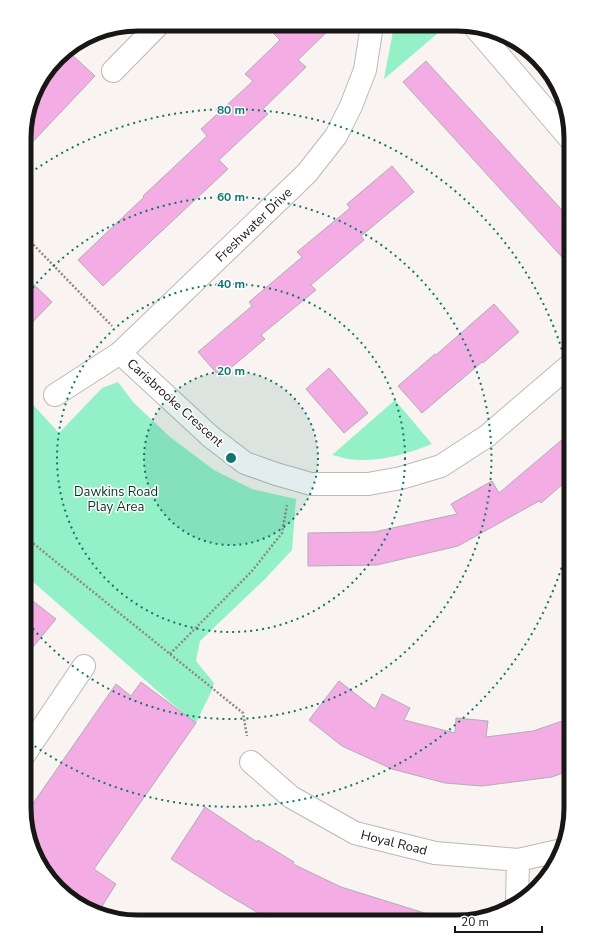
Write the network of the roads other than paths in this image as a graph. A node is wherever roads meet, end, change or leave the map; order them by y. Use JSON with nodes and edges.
{"nodes":[{"id":1,"x":152,"y":31,"type":"edge"},
{"id":2,"x":372,"y":31,"type":"edge"},
{"id":3,"x":481,"y":34,"type":"edge"},
{"id":4,"x":114,"y":71,"type":"dead end"},
{"id":5,"x":564,"y":131,"type":"edge"},
{"id":6,"x":125,"y":348,"type":"junction"},
{"id":7,"x":564,"y":370,"type":"edge"},
{"id":8,"x":55,"y":395,"type":"dead end"},
{"id":9,"x":84,"y":666,"type":"dead end"},
{"id":10,"x":31,"y":745,"type":"edge"},
{"id":11,"x":251,"y":762,"type":"road end"},
{"id":12,"x":555,"y":851,"type":"edge"},
{"id":13,"x":518,"y":860,"type":"junction"},
{"id":14,"x":517,"y":897,"type":"edge"}],
"edges":[{"from":1,"to":4,"type":"street"},
{"from":2,"to":6,"type":"street","name":"Freshwater Drive"},
{"from":3,"to":5,"type":"street"},
{"from":6,"to":7,"type":"street","name":"Carisbrooke Crescent"},
{"from":6,"to":8,"type":"street","name":"Freshwater Drive"},
{"from":9,"to":10,"type":"street"},
{"from":11,"to":13,"type":"street","name":"Hoyal Road"},
{"from":12,"to":13,"type":"street","name":"Hoyal Road"},
{"from":13,"to":14,"type":"street"}]}
